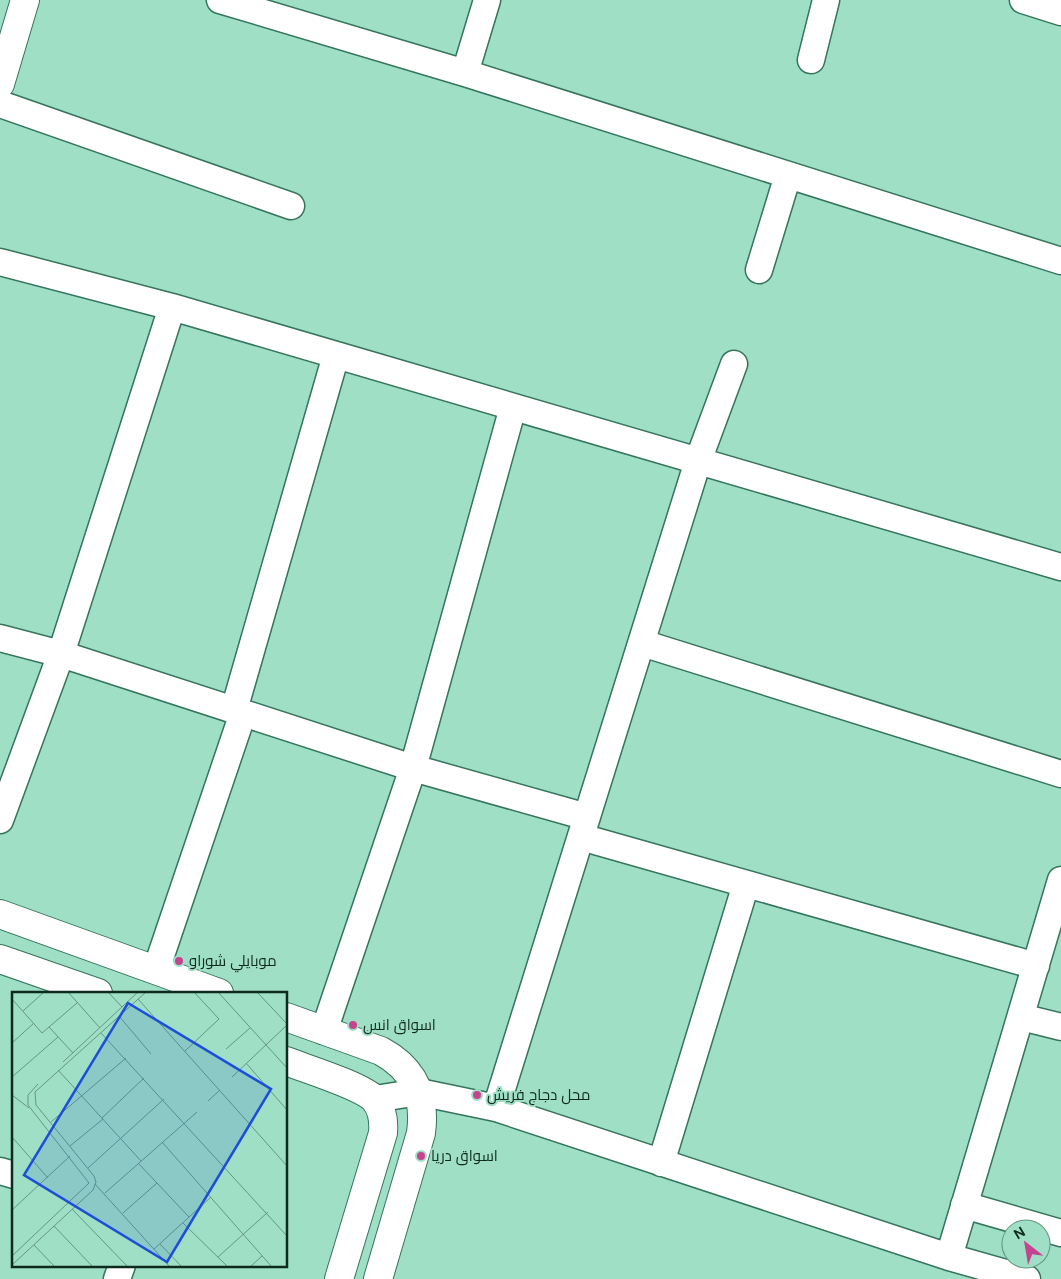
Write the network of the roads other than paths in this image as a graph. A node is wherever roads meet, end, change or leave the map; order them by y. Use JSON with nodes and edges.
{"nodes":[{"id":1,"x":25,"y":0,"type":"edge"},
{"id":2,"x":220,"y":0,"type":"edge"},
{"id":3,"x":487,"y":0,"type":"edge"},
{"id":4,"x":826,"y":0,"type":"edge"},
{"id":5,"x":1023,"y":0,"type":"edge"},
{"id":6,"x":1061,"y":12,"type":"edge"},
{"id":7,"x":811,"y":60,"type":"dead end"},
{"id":8,"x":465,"y":73,"type":"junction"},
{"id":9,"x":0,"y":84,"type":"edge"},
{"id":10,"x":0,"y":104,"type":"edge"},
{"id":11,"x":788,"y":175,"type":"junction"},
{"id":12,"x":291,"y":206,"type":"dead end"},
{"id":13,"x":1061,"y":261,"type":"edge"},
{"id":14,"x":0,"y":262,"type":"edge"},
{"id":15,"x":759,"y":270,"type":"dead end"},
{"id":16,"x":172,"y":307,"type":"junction"},
{"id":17,"x":336,"y":355,"type":"junction"},
{"id":18,"x":734,"y":364,"type":"dead end"},
{"id":19,"x":513,"y":407,"type":"junction"},
{"id":20,"x":698,"y":461,"type":"junction"},
{"id":21,"x":1061,"y":567,"type":"edge"},
{"id":22,"x":0,"y":638,"type":"edge"},
{"id":23,"x":642,"y":643,"type":"junction"},
{"id":24,"x":61,"y":654,"type":"junction"},
{"id":25,"x":238,"y":711,"type":"junction"},
{"id":26,"x":413,"y":768,"type":"junction"},
{"id":27,"x":1061,"y":774,"type":"edge"},
{"id":28,"x":0,"y":820,"type":"edge"},
{"id":29,"x":584,"y":827,"type":"junction"},
{"id":30,"x":1061,"y":880,"type":"edge"},
{"id":31,"x":746,"y":884,"type":"junction"},
{"id":32,"x":0,"y":914,"type":"edge"},
{"id":33,"x":0,"y":959,"type":"edge"},
{"id":34,"x":1036,"y":966,"type":"junction"},
{"id":35,"x":156,"y":970,"type":"junction"},
{"id":36,"x":95,"y":992,"type":"edge"},
{"id":37,"x":216,"y":992,"type":"edge"},
{"id":38,"x":1021,"y":1017,"type":"junction"},
{"id":39,"x":288,"y":1018,"type":"edge"},
{"id":40,"x":1061,"y":1027,"type":"edge"},
{"id":41,"x":324,"y":1031,"type":"junction"},
{"id":42,"x":288,"y":1062,"type":"edge"},
{"id":43,"x":419,"y":1092,"type":"junction"},
{"id":44,"x":375,"y":1099,"type":"junction"},
{"id":45,"x":496,"y":1108,"type":"junction"},
{"id":46,"x":662,"y":1163,"type":"junction"},
{"id":47,"x":964,"y":1205,"type":"junction"},
{"id":48,"x":1061,"y":1233,"type":"edge"},
{"id":49,"x":949,"y":1257,"type":"junction"},
{"id":50,"x":122,"y":1266,"type":"edge"},
{"id":51,"x":117,"y":1279,"type":"edge"},
{"id":52,"x":340,"y":1279,"type":"edge"},
{"id":53,"x":378,"y":1279,"type":"edge"},
{"id":54,"x":1026,"y":1279,"type":"edge"}],
"edges":[{"from":1,"to":9,"type":"street"},
{"from":2,"to":8,"type":"street"},
{"from":3,"to":8,"type":"street"},
{"from":4,"to":7,"type":"street"},
{"from":5,"to":6,"type":"street"},
{"from":8,"to":11,"type":"street"},
{"from":10,"to":12,"type":"street"},
{"from":11,"to":13,"type":"street"},
{"from":11,"to":15,"type":"street"},
{"from":14,"to":16,"type":"street"},
{"from":16,"to":17,"type":"street"},
{"from":16,"to":24,"type":"street"},
{"from":17,"to":19,"type":"street"},
{"from":17,"to":25,"type":"street"},
{"from":18,"to":20,"type":"street"},
{"from":19,"to":20,"type":"street"},
{"from":19,"to":26,"type":"street"},
{"from":20,"to":21,"type":"street"},
{"from":20,"to":23,"type":"street"},
{"from":22,"to":24,"type":"street"},
{"from":23,"to":27,"type":"street"},
{"from":23,"to":29,"type":"street"},
{"from":24,"to":25,"type":"street"},
{"from":24,"to":28,"type":"street"},
{"from":25,"to":26,"type":"street"},
{"from":25,"to":35,"type":"street"},
{"from":26,"to":29,"type":"street"},
{"from":26,"to":41,"type":"street"},
{"from":29,"to":31,"type":"street"},
{"from":29,"to":45,"type":"street"},
{"from":30,"to":34,"type":"street"},
{"from":31,"to":34,"type":"street"},
{"from":31,"to":46,"type":"street"},
{"from":32,"to":35,"type":"street"},
{"from":33,"to":36,"type":"street"},
{"from":34,"to":38,"type":"street"},
{"from":35,"to":37,"type":"street"},
{"from":38,"to":40,"type":"street"},
{"from":38,"to":47,"type":"street"},
{"from":39,"to":41,"type":"street"},
{"from":41,"to":43,"type":"street"},
{"from":42,"to":44,"type":"street"},
{"from":43,"to":44,"type":"street"},
{"from":43,"to":45,"type":"street"},
{"from":43,"to":53,"type":"street"},
{"from":44,"to":52,"type":"street"},
{"from":45,"to":46,"type":"street"},
{"from":46,"to":49,"type":"street"},
{"from":47,"to":48,"type":"street"},
{"from":47,"to":49,"type":"street"},
{"from":49,"to":54,"type":"street"},
{"from":50,"to":51,"type":"street"}]}
